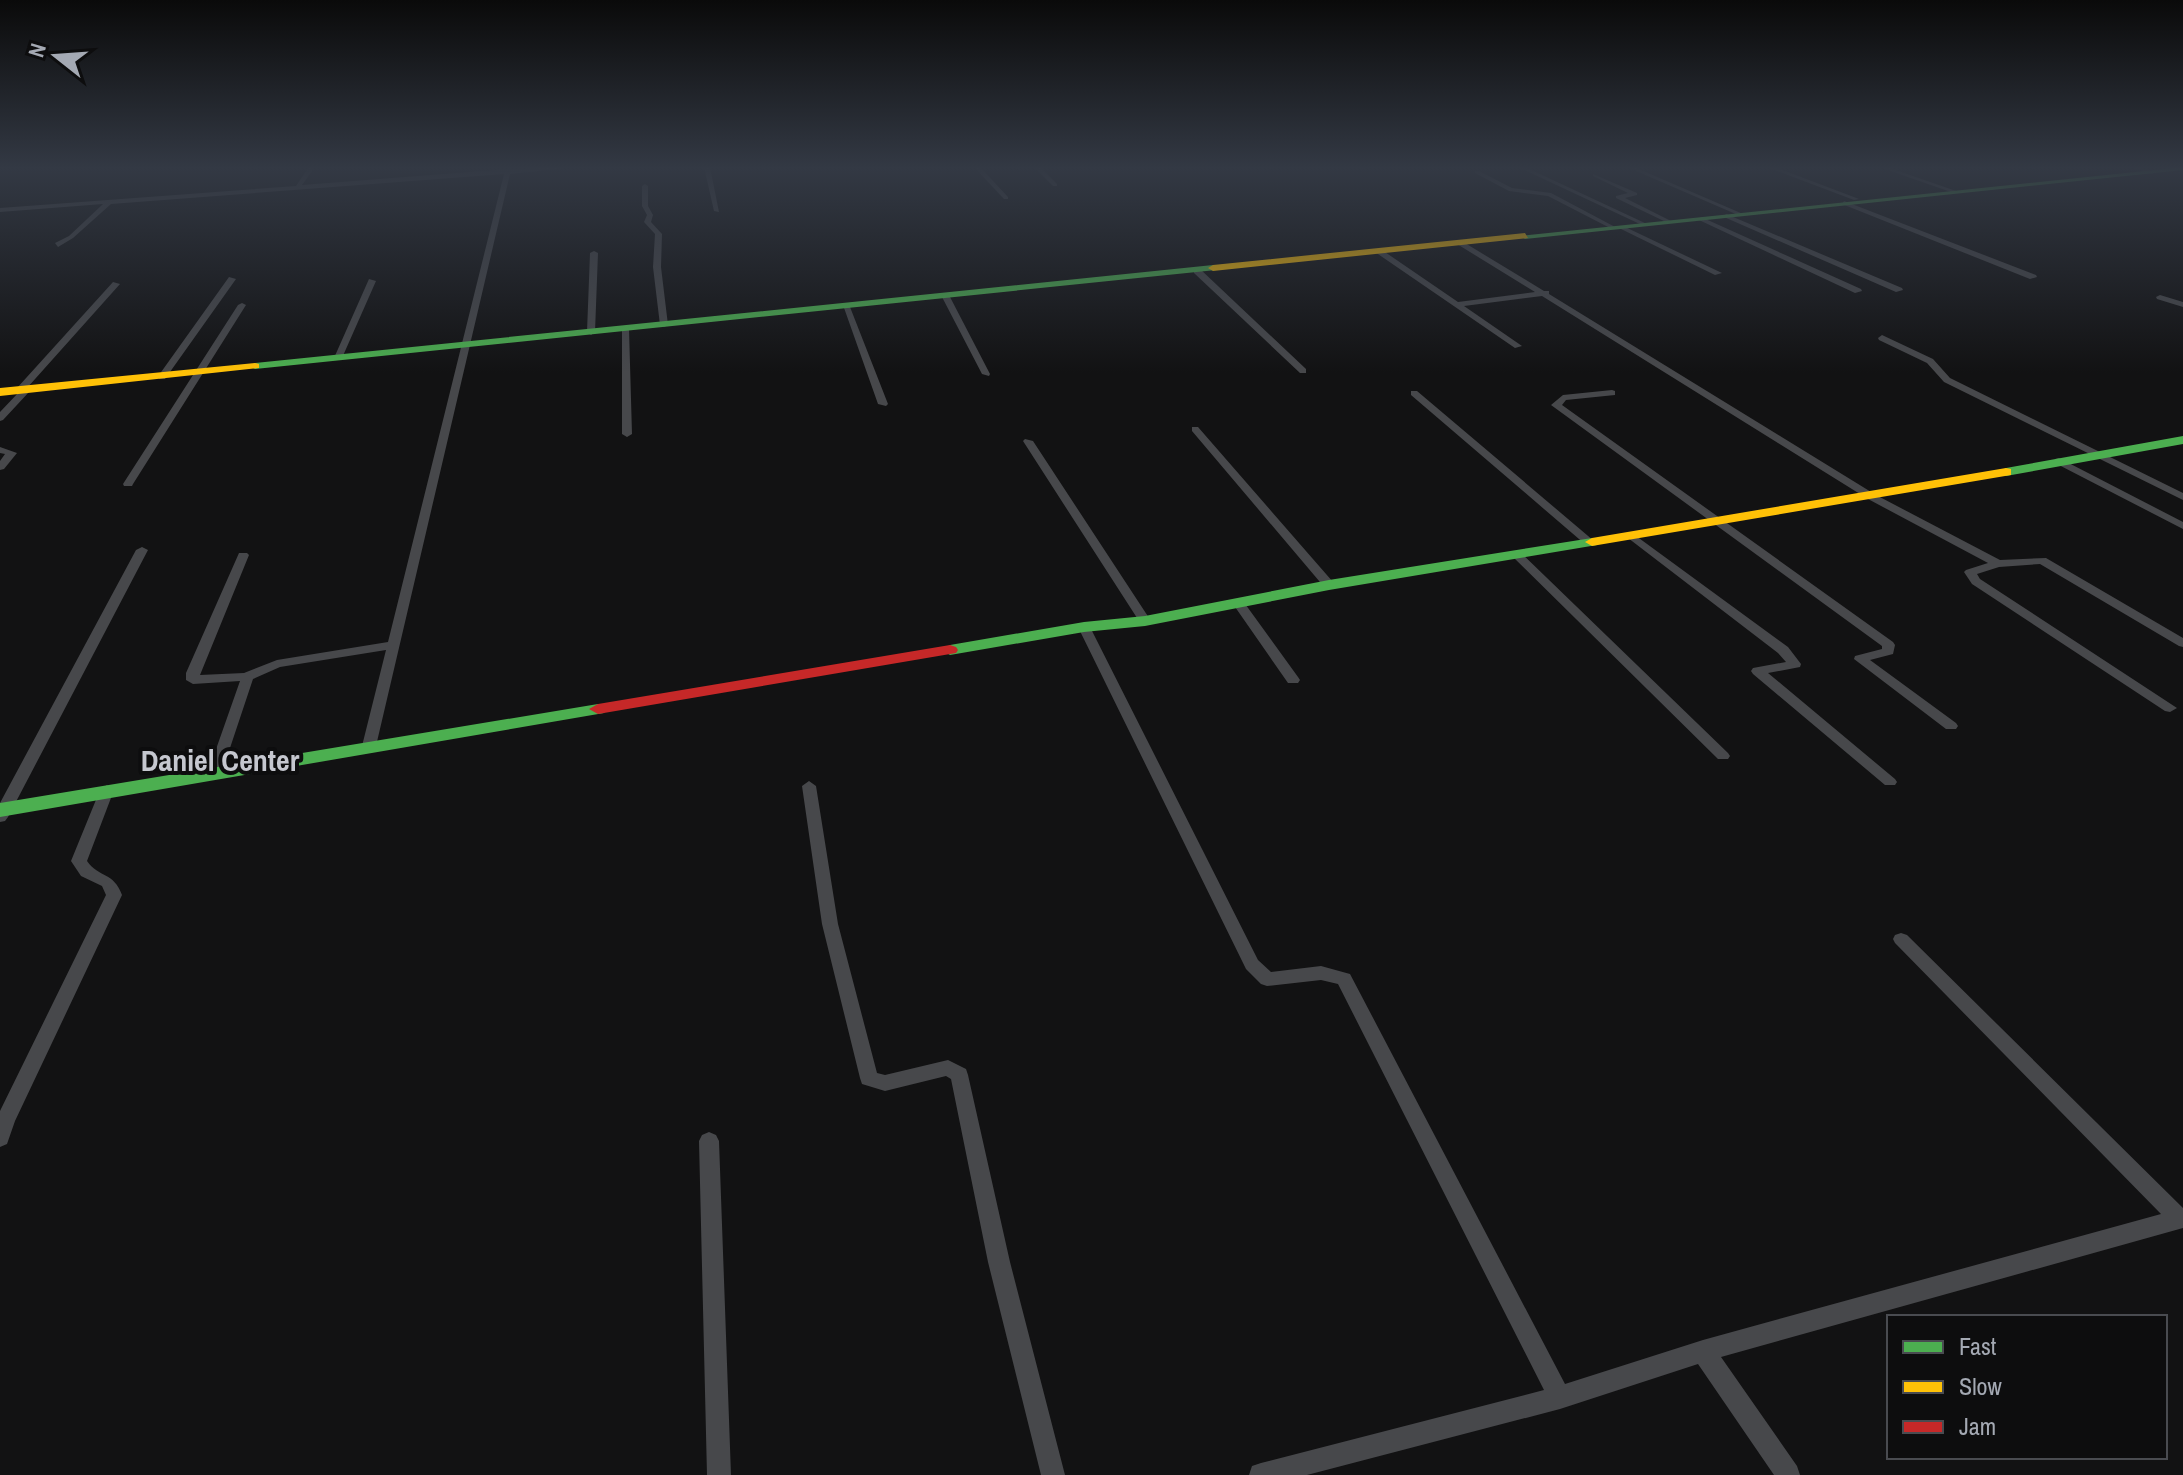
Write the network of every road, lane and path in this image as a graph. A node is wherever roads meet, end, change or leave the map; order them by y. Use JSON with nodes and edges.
{"nodes":[{"id":1,"x":72,"y":236,"type":"edge"},
{"id":2,"x":492,"y":236,"type":"edge"},
{"id":3,"x":659,"y":236,"type":"edge"},
{"id":4,"x":1530,"y":236,"type":"edge"},
{"id":5,"x":1635,"y":236,"type":"edge"},
{"id":6,"x":1738,"y":236,"type":"edge"},
{"id":7,"x":1779,"y":236,"type":"edge"},
{"id":8,"x":1934,"y":236,"type":"edge"},
{"id":9,"x":1460,"y":242,"type":"junction"},
{"id":10,"x":58,"y":245,"type":"dead end"},
{"id":11,"x":1379,"y":252,"type":"junction"},
{"id":12,"x":594,"y":253,"type":"dead end"},
{"id":13,"x":1197,"y":271,"type":"junction"},
{"id":14,"x":1718,"y":273,"type":"dead end"},
{"id":15,"x":2033,"y":277,"type":"dead end"},
{"id":16,"x":232,"y":279,"type":"dead end"},
{"id":17,"x":372,"y":281,"type":"dead end"},
{"id":18,"x":116,"y":284,"type":"dead end"},
{"id":19,"x":1899,"y":290,"type":"dead end"},
{"id":20,"x":1858,"y":291,"type":"dead end"},
{"id":21,"x":1546,"y":293,"type":"junction"},
{"id":22,"x":946,"y":297,"type":"junction"},
{"id":23,"x":2160,"y":297,"type":"dead end"},
{"id":24,"x":1460,"y":304,"type":"junction"},
{"id":25,"x":242,"y":305,"type":"dead end"},
{"id":26,"x":2183,"y":305,"type":"edge"},
{"id":27,"x":846,"y":307,"type":"junction"},
{"id":28,"x":664,"y":325,"type":"junction"},
{"id":29,"x":625,"y":329,"type":"junction"},
{"id":30,"x":591,"y":332,"type":"junction"},
{"id":31,"x":1882,"y":338,"type":"dead end"},
{"id":32,"x":465,"y":345,"type":"junction"},
{"id":33,"x":1518,"y":346,"type":"dead end"},
{"id":34,"x":338,"y":358,"type":"junction"},
{"id":35,"x":1303,"y":371,"type":"dead end"},
{"id":36,"x":200,"y":372,"type":"junction"},
{"id":37,"x":986,"y":374,"type":"dead end"},
{"id":38,"x":162,"y":377,"type":"junction"},
{"id":39,"x":23,"y":390,"type":"junction"},
{"id":40,"x":0,"y":392,"type":"edge"},
{"id":41,"x":1414,"y":393,"type":"dead end"},
{"id":42,"x":1612,"y":393,"type":"dead end"},
{"id":43,"x":883,"y":404,"type":"dead end"},
{"id":44,"x":0,"y":418,"type":"edge"},
{"id":45,"x":1195,"y":429,"type":"dead end"},
{"id":46,"x":627,"y":434,"type":"dead end"},
{"id":47,"x":2183,"y":440,"type":"edge"},
{"id":48,"x":1028,"y":441,"type":"dead end"},
{"id":49,"x":0,"y":450,"type":"edge"},
{"id":50,"x":2094,"y":455,"type":"junction"},
{"id":51,"x":2059,"y":461,"type":"junction"},
{"id":52,"x":0,"y":467,"type":"edge"},
{"id":53,"x":128,"y":484,"type":"dead end"},
{"id":54,"x":1872,"y":497,"type":"junction"},
{"id":55,"x":2183,"y":497,"type":"edge"},
{"id":56,"x":1721,"y":521,"type":"junction"},
{"id":57,"x":2183,"y":526,"type":"edge"},
{"id":58,"x":1632,"y":536,"type":"junction"},
{"id":59,"x":1590,"y":543,"type":"junction"},
{"id":60,"x":142,"y":550,"type":"dead end"},
{"id":61,"x":1516,"y":554,"type":"junction"},
{"id":62,"x":243,"y":555,"type":"dead end"},
{"id":63,"x":1998,"y":564,"type":"junction"},
{"id":64,"x":1329,"y":585,"type":"junction"},
{"id":65,"x":1239,"y":604,"type":"junction"},
{"id":66,"x":1145,"y":621,"type":"junction"},
{"id":67,"x":1084,"y":627,"type":"junction"},
{"id":68,"x":2183,"y":643,"type":"edge"},
{"id":69,"x":393,"y":645,"type":"junction"},
{"id":70,"x":246,"y":677,"type":"junction"},
{"id":71,"x":1293,"y":680,"type":"dead end"},
{"id":72,"x":2170,"y":708,"type":"dead end"},
{"id":73,"x":1951,"y":726,"type":"dead end"},
{"id":74,"x":369,"y":746,"type":"junction"},
{"id":75,"x":1723,"y":756,"type":"dead end"},
{"id":76,"x":215,"y":772,"type":"junction"},
{"id":77,"x":1890,"y":782,"type":"dead end"},
{"id":78,"x":809,"y":786,"type":"dead end"},
{"id":79,"x":107,"y":790,"type":"junction"},
{"id":80,"x":2,"y":812,"type":"edge"},
{"id":81,"x":1901,"y":939,"type":"dead end"},
{"id":82,"x":0,"y":1138,"type":"edge"},
{"id":83,"x":709,"y":1141,"type":"dead end"},
{"id":84,"x":2181,"y":1219,"type":"edge"},
{"id":85,"x":1703,"y":1351,"type":"junction"},
{"id":86,"x":1560,"y":1397,"type":"junction"},
{"id":87,"x":719,"y":1475,"type":"edge"},
{"id":88,"x":1053,"y":1475,"type":"edge"},
{"id":89,"x":1261,"y":1475,"type":"edge"},
{"id":90,"x":1788,"y":1475,"type":"edge"}],
"edges":[{"from":1,"to":10,"type":"street"},
{"from":2,"to":32,"type":"street"},
{"from":3,"to":28,"type":"street"},
{"from":4,"to":9,"type":"street"},
{"from":5,"to":14,"type":"street"},
{"from":6,"to":20,"type":"street"},
{"from":7,"to":19,"type":"street"},
{"from":8,"to":15,"type":"street"},
{"from":9,"to":11,"type":"street"},
{"from":9,"to":21,"type":"street"},
{"from":11,"to":13,"type":"street"},
{"from":11,"to":24,"type":"street"},
{"from":12,"to":30,"type":"street"},
{"from":13,"to":22,"type":"street"},
{"from":13,"to":35,"type":"street"},
{"from":16,"to":38,"type":"street"},
{"from":17,"to":34,"type":"street"},
{"from":18,"to":39,"type":"street"},
{"from":21,"to":24,"type":"street"},
{"from":21,"to":54,"type":"street"},
{"from":22,"to":27,"type":"street"},
{"from":22,"to":37,"type":"street"},
{"from":23,"to":26,"type":"street"},
{"from":24,"to":33,"type":"street"},
{"from":25,"to":36,"type":"street"},
{"from":27,"to":28,"type":"street"},
{"from":27,"to":43,"type":"street"},
{"from":28,"to":29,"type":"street"},
{"from":29,"to":30,"type":"street"},
{"from":29,"to":46,"type":"street"},
{"from":30,"to":32,"type":"street"},
{"from":31,"to":50,"type":"street"},
{"from":32,"to":34,"type":"street"},
{"from":32,"to":69,"type":"street"},
{"from":34,"to":36,"type":"street"},
{"from":36,"to":38,"type":"street"},
{"from":36,"to":53,"type":"street"},
{"from":38,"to":39,"type":"street"},
{"from":39,"to":40,"type":"street"},
{"from":39,"to":44,"type":"street"},
{"from":41,"to":59,"type":"street"},
{"from":42,"to":56,"type":"street"},
{"from":45,"to":64,"type":"street"},
{"from":47,"to":50,"type":"street"},
{"from":48,"to":66,"type":"street"},
{"from":49,"to":52,"type":"street"},
{"from":50,"to":51,"type":"street"},
{"from":50,"to":55,"type":"street"},
{"from":51,"to":54,"type":"street"},
{"from":51,"to":57,"type":"street"},
{"from":54,"to":56,"type":"street"},
{"from":54,"to":63,"type":"street"},
{"from":56,"to":58,"type":"street"},
{"from":56,"to":73,"type":"street"},
{"from":58,"to":59,"type":"street"},
{"from":58,"to":77,"type":"street"},
{"from":59,"to":61,"type":"street"},
{"from":60,"to":80,"type":"street"},
{"from":61,"to":64,"type":"street"},
{"from":61,"to":75,"type":"street"},
{"from":62,"to":70,"type":"street"},
{"from":63,"to":68,"type":"street"},
{"from":63,"to":72,"type":"street"},
{"from":64,"to":65,"type":"street"},
{"from":65,"to":66,"type":"street"},
{"from":65,"to":71,"type":"street"},
{"from":66,"to":67,"type":"street"},
{"from":67,"to":74,"type":"street"},
{"from":67,"to":86,"type":"street"},
{"from":69,"to":70,"type":"street"},
{"from":69,"to":74,"type":"street"},
{"from":70,"to":76,"type":"street"},
{"from":74,"to":76,"type":"street"},
{"from":76,"to":79,"type":"street"},
{"from":78,"to":88,"type":"street"},
{"from":79,"to":80,"type":"street"},
{"from":79,"to":82,"type":"street"},
{"from":81,"to":84,"type":"street"},
{"from":83,"to":87,"type":"street"},
{"from":84,"to":85,"type":"street"},
{"from":85,"to":86,"type":"street"},
{"from":85,"to":90,"type":"street"},
{"from":86,"to":89,"type":"street"}]}
